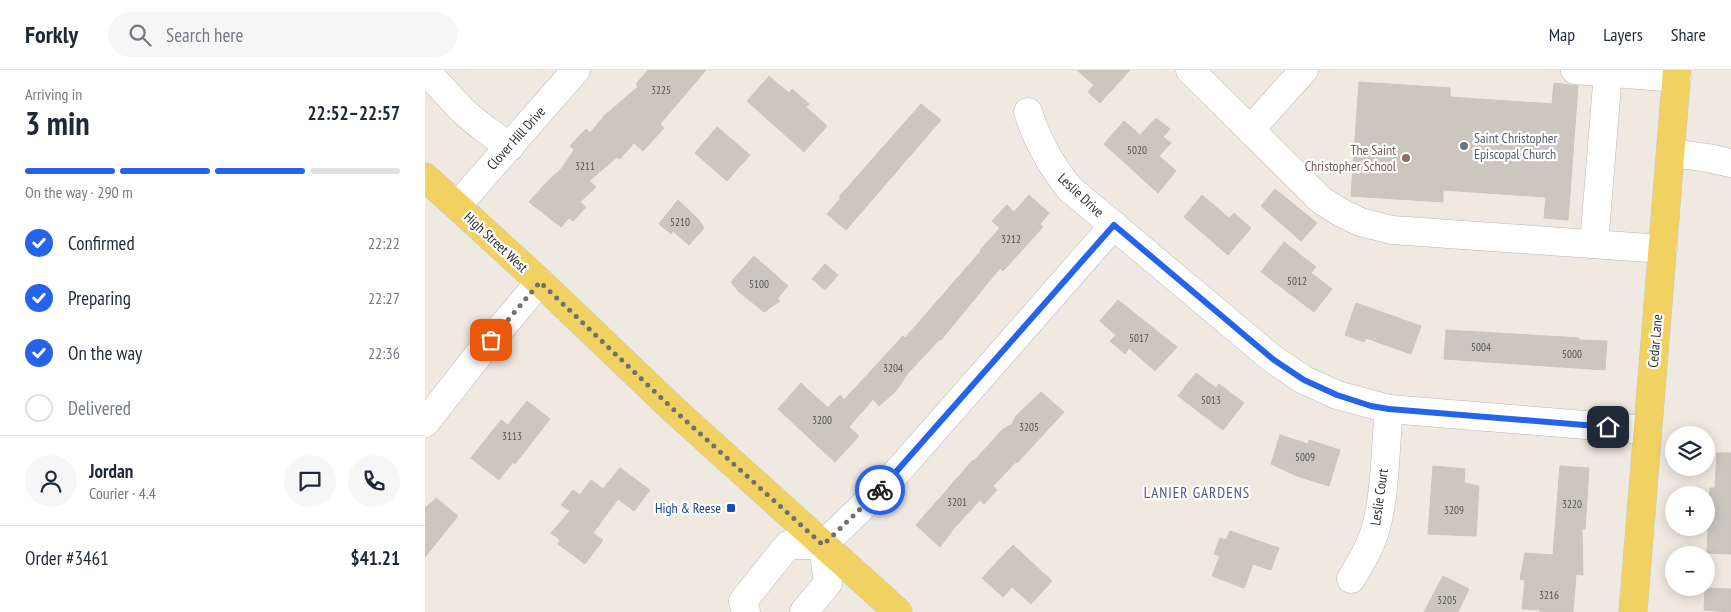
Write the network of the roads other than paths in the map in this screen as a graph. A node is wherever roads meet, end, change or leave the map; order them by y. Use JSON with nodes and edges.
{"nodes":[{"id":1,"x":425,"y":70,"type":"edge"},
{"id":2,"x":576,"y":70,"type":"edge"},
{"id":3,"x":1190,"y":70,"type":"edge"},
{"id":4,"x":1304,"y":70,"type":"edge"},
{"id":5,"x":1575,"y":70,"type":"edge"},
{"id":6,"x":1608,"y":73,"type":"junction"},
{"id":7,"x":1677,"y":74,"type":"edge"},
{"id":8,"x":1028,"y":112,"type":"dead end"},
{"id":9,"x":1250,"y":130,"type":"junction"},
{"id":10,"x":510,"y":146,"type":"junction"},
{"id":11,"x":1671,"y":154,"type":"junction"},
{"id":12,"x":1731,"y":163,"type":"edge"},
{"id":13,"x":425,"y":177,"type":"edge"},
{"id":14,"x":457,"y":206,"type":"junction"},
{"id":15,"x":1114,"y":225,"type":"junction"},
{"id":16,"x":1594,"y":244,"type":"junction"},
{"id":17,"x":1663,"y":249,"type":"junction"},
{"id":18,"x":540,"y":282,"type":"junction"},
{"id":19,"x":1389,"y":409,"type":"junction"},
{"id":20,"x":425,"y":423,"type":"edge"},
{"id":21,"x":1647,"y":430,"type":"junction"},
{"id":22,"x":823,"y":545,"type":"junction"},
{"id":23,"x":1351,"y":579,"type":"dead end"},
{"id":24,"x":746,"y":612,"type":"edge"},
{"id":25,"x":804,"y":612,"type":"edge"},
{"id":26,"x":898,"y":612,"type":"edge"},
{"id":27,"x":1633,"y":612,"type":"edge"}],
"edges":[{"from":1,"to":10,"type":"street"},
{"from":2,"to":10,"type":"street","name":"Clover Hill Drive"},
{"from":3,"to":9,"type":"street"},
{"from":4,"to":9,"type":"street"},
{"from":5,"to":6,"type":"street"},
{"from":6,"to":7,"type":"street"},
{"from":6,"to":16,"type":"street"},
{"from":7,"to":11,"type":"main road","name":"Cedar Lane"},
{"from":8,"to":15,"type":"street","name":"Leslie Drive"},
{"from":9,"to":16,"type":"street"},
{"from":10,"to":14,"type":"street","name":"Clover Hill Drive"},
{"from":11,"to":12,"type":"street"},
{"from":11,"to":17,"type":"main road","name":"Cedar Lane"},
{"from":13,"to":14,"type":"main road","name":"High Street West"},
{"from":14,"to":18,"type":"main road","name":"High Street West"},
{"from":15,"to":19,"type":"street","name":"Leslie Drive"},
{"from":15,"to":22,"type":"street"},
{"from":16,"to":17,"type":"street"},
{"from":17,"to":21,"type":"main road","name":"Cedar Lane"},
{"from":18,"to":20,"type":"street"},
{"from":18,"to":22,"type":"main road","name":"High Street West"},
{"from":19,"to":21,"type":"street","name":"Leslie Drive"},
{"from":19,"to":23,"type":"street","name":"Leslie Court"},
{"from":21,"to":27,"type":"main road","name":"Cedar Lane"},
{"from":22,"to":24,"type":"street"},
{"from":22,"to":25,"type":"street"},
{"from":22,"to":26,"type":"main road","name":"High Street West"}]}
